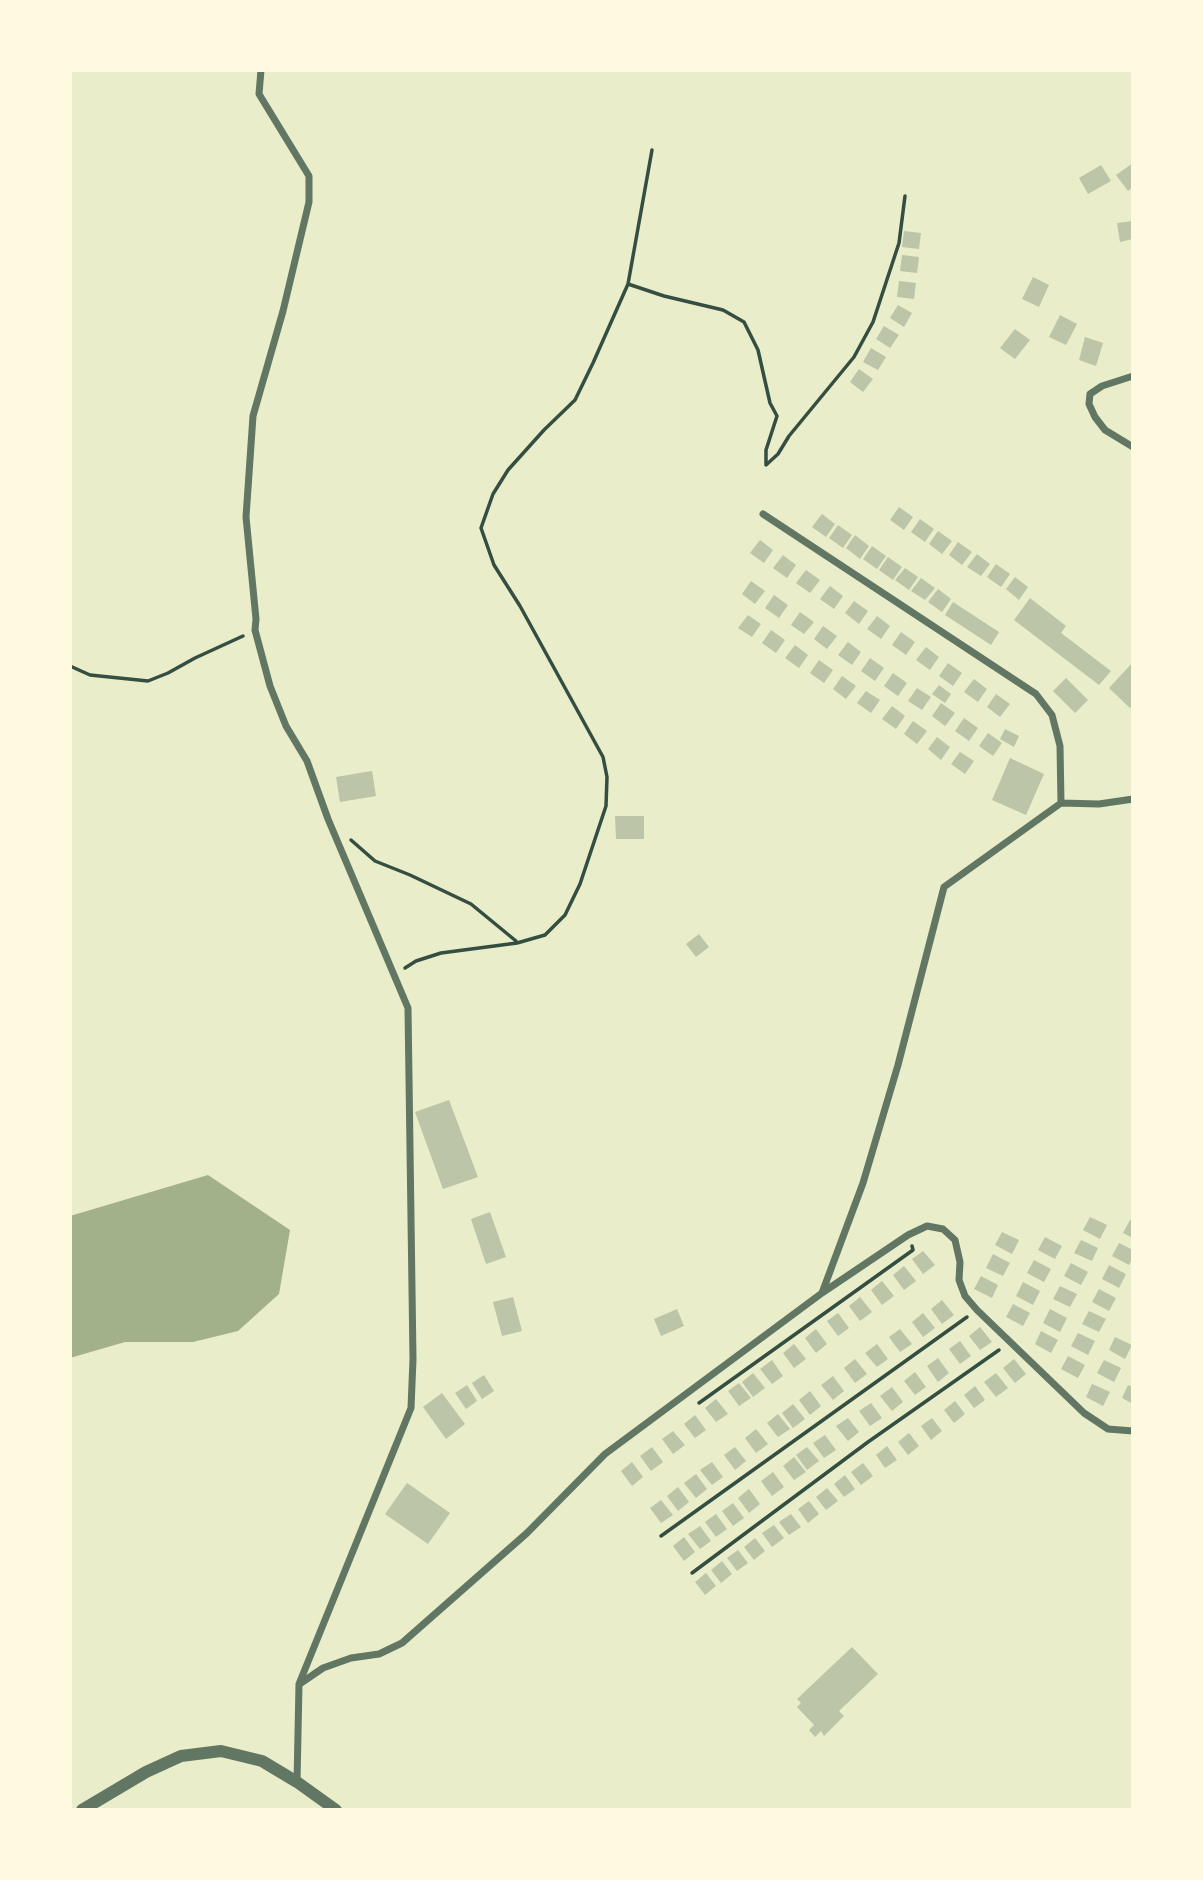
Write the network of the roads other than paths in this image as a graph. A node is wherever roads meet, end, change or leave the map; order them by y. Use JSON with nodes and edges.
{"nodes":[{"id":1,"x":261,"y":70,"type":"edge"},
{"id":2,"x":1133,"y":376,"type":"edge"},
{"id":3,"x":1133,"y":447,"type":"edge"},
{"id":4,"x":763,"y":514,"type":"dead end"},
{"id":5,"x":1133,"y":799,"type":"edge"},
{"id":6,"x":1061,"y":803,"type":"junction"},
{"id":7,"x":822,"y":1293,"type":"junction"},
{"id":8,"x":1133,"y":1431,"type":"edge"},
{"id":9,"x":299,"y":1684,"type":"junction"},
{"id":10,"x":297,"y":1782,"type":"junction"},
{"id":11,"x":82,"y":1810,"type":"edge"},
{"id":12,"x":336,"y":1810,"type":"edge"}],
"edges":[{"from":1,"to":9,"type":"street"},
{"from":2,"to":3,"type":"street"},
{"from":4,"to":6,"type":"street"},
{"from":5,"to":6,"type":"street"},
{"from":6,"to":7,"type":"street"},
{"from":7,"to":8,"type":"street"},
{"from":7,"to":9,"type":"street"},
{"from":9,"to":10,"type":"street"},
{"from":10,"to":11,"type":"street"},
{"from":10,"to":12,"type":"street"}]}
